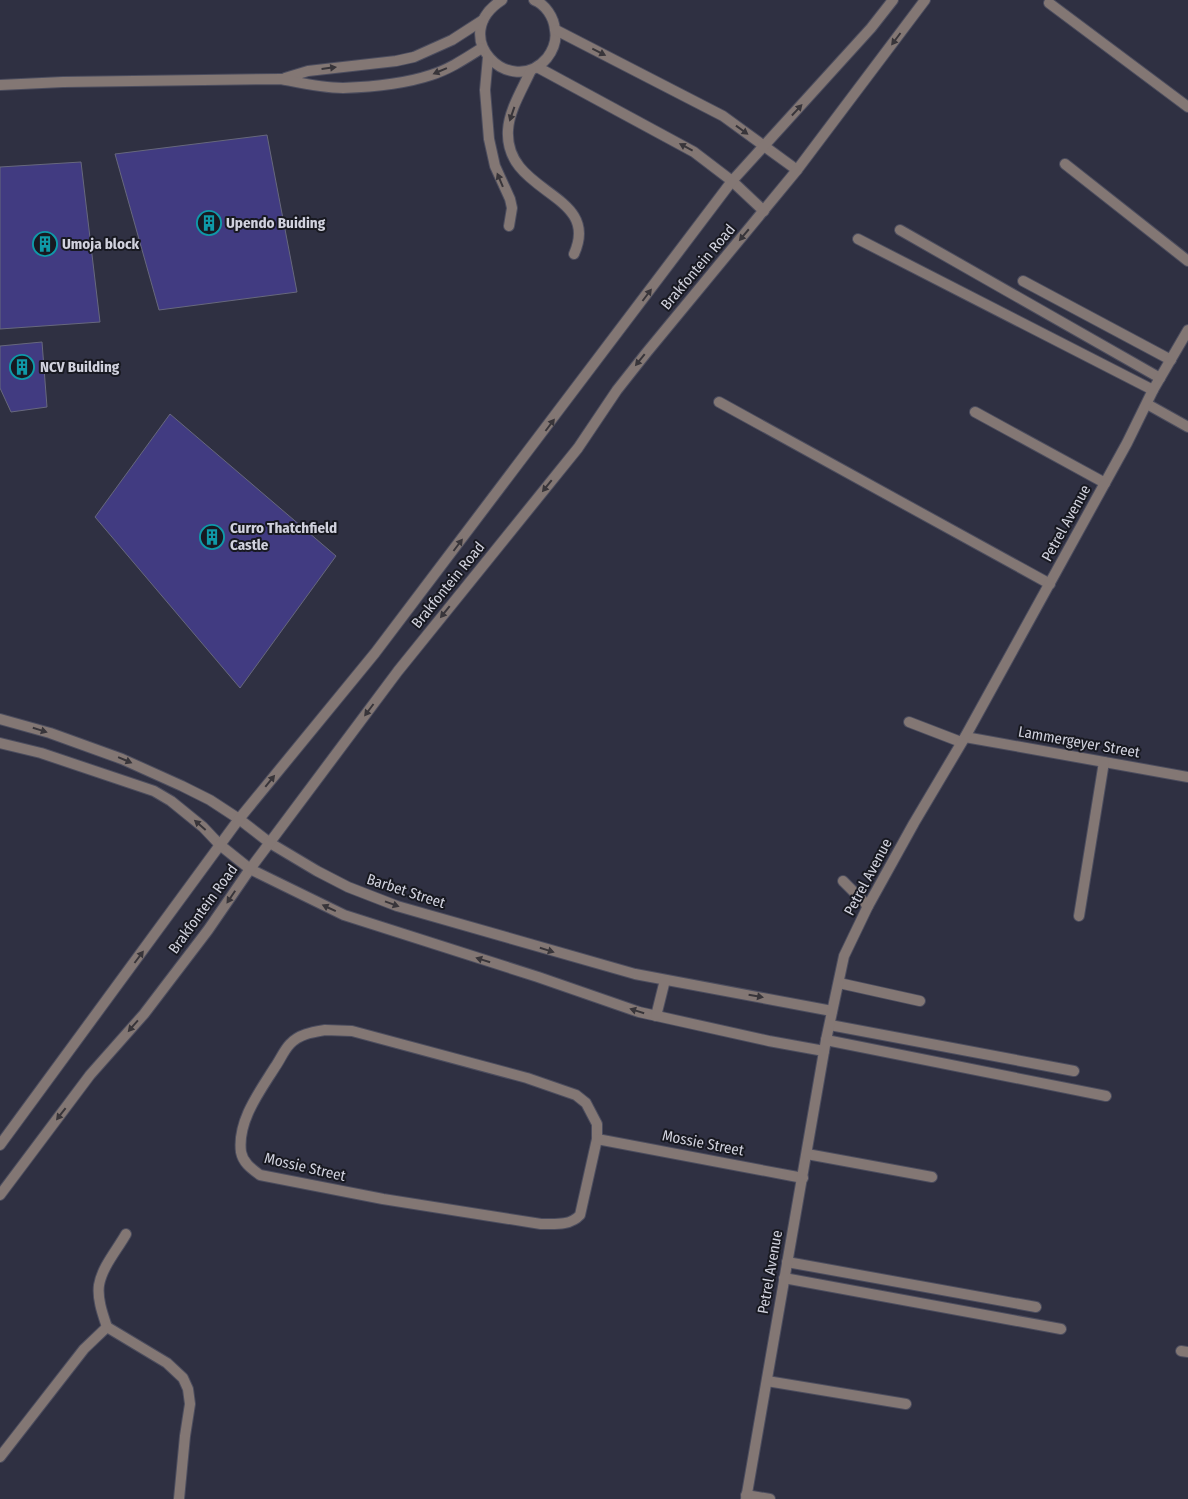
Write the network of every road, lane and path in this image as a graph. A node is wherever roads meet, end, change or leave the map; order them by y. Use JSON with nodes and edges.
{"nodes":[{"id":1,"x":502,"y":0,"type":"edge"},
{"id":2,"x":534,"y":0,"type":"edge"},
{"id":3,"x":893,"y":0,"type":"edge"},
{"id":4,"x":925,"y":0,"type":"edge"},
{"id":5,"x":1050,"y":3,"type":"dead end"},
{"id":6,"x":483,"y":20,"type":"junction"},
{"id":7,"x":556,"y":30,"type":"junction"},
{"id":8,"x":485,"y":52,"type":"junction"},
{"id":9,"x":534,"y":68,"type":"junction"},
{"id":10,"x":281,"y":79,"type":"junction"},
{"id":11,"x":0,"y":84,"type":"edge"},
{"id":12,"x":1188,"y":107,"type":"edge"},
{"id":13,"x":764,"y":146,"type":"junction"},
{"id":14,"x":1065,"y":164,"type":"dead end"},
{"id":15,"x":797,"y":170,"type":"junction"},
{"id":16,"x":732,"y":181,"type":"junction"},
{"id":17,"x":764,"y":211,"type":"junction"},
{"id":18,"x":509,"y":226,"type":"dead end"},
{"id":19,"x":900,"y":230,"type":"dead end"},
{"id":20,"x":858,"y":239,"type":"dead end"},
{"id":21,"x":574,"y":254,"type":"dead end"},
{"id":22,"x":1188,"y":261,"type":"edge"},
{"id":23,"x":1023,"y":281,"type":"dead end"},
{"id":24,"x":1188,"y":330,"type":"edge"},
{"id":25,"x":1171,"y":360,"type":"junction"},
{"id":26,"x":1160,"y":378,"type":"junction"},
{"id":27,"x":1154,"y":390,"type":"junction"},
{"id":28,"x":719,"y":402,"type":"dead end"},
{"id":29,"x":1146,"y":404,"type":"junction"},
{"id":30,"x":975,"y":412,"type":"dead end"},
{"id":31,"x":1188,"y":427,"type":"edge"},
{"id":32,"x":1105,"y":483,"type":"junction"},
{"id":33,"x":1050,"y":584,"type":"junction"},
{"id":34,"x":0,"y":719,"type":"edge"},
{"id":35,"x":909,"y":722,"type":"dead end"},
{"id":36,"x":963,"y":740,"type":"junction"},
{"id":37,"x":0,"y":743,"type":"edge"},
{"id":38,"x":1104,"y":762,"type":"junction"},
{"id":39,"x":1188,"y":776,"type":"edge"},
{"id":40,"x":239,"y":819,"type":"junction"},
{"id":41,"x":270,"y":843,"type":"junction"},
{"id":42,"x":220,"y":845,"type":"junction"},
{"id":43,"x":250,"y":869,"type":"junction"},
{"id":44,"x":843,"y":882,"type":"dead end"},
{"id":45,"x":868,"y":906,"type":"junction"},
{"id":46,"x":1078,"y":916,"type":"dead end"},
{"id":47,"x":665,"y":980,"type":"junction"},
{"id":48,"x":839,"y":983,"type":"junction"},
{"id":49,"x":920,"y":1001,"type":"dead end"},
{"id":50,"x":832,"y":1010,"type":"junction"},
{"id":51,"x":656,"y":1016,"type":"junction"},
{"id":52,"x":830,"y":1025,"type":"junction"},
{"id":53,"x":825,"y":1046,"type":"junction"},
{"id":54,"x":1074,"y":1071,"type":"dead end"},
{"id":55,"x":1106,"y":1096,"type":"dead end"},
{"id":56,"x":597,"y":1139,"type":"junction"},
{"id":57,"x":0,"y":1145,"type":"edge"},
{"id":58,"x":807,"y":1154,"type":"junction"},
{"id":59,"x":932,"y":1177,"type":"dead end"},
{"id":60,"x":803,"y":1178,"type":"junction"},
{"id":61,"x":0,"y":1195,"type":"edge"},
{"id":62,"x":126,"y":1234,"type":"dead end"},
{"id":63,"x":786,"y":1262,"type":"junction"},
{"id":64,"x":784,"y":1278,"type":"junction"},
{"id":65,"x":1036,"y":1307,"type":"dead end"},
{"id":66,"x":107,"y":1328,"type":"junction"},
{"id":67,"x":1061,"y":1329,"type":"dead end"},
{"id":68,"x":767,"y":1381,"type":"junction"},
{"id":69,"x":906,"y":1404,"type":"dead end"},
{"id":70,"x":0,"y":1457,"type":"edge"},
{"id":71,"x":746,"y":1497,"type":"edge"},
{"id":72,"x":179,"y":1499,"type":"edge"},
{"id":73,"x":770,"y":1499,"type":"edge"}],
"edges":[{"from":1,"to":6,"type":"street"},
{"from":2,"to":7,"type":"street"},
{"from":13,"to":3,"type":"street","name":"Brakfontein Road","one_way":true},
{"from":4,"to":15,"type":"street","name":"Brakfontein Road","one_way":true},
{"from":5,"to":12,"type":"street"},
{"from":6,"to":8,"type":"street"},
{"from":10,"to":6,"type":"street","one_way":true},
{"from":7,"to":9,"type":"street"},
{"from":7,"to":13,"type":"street","one_way":true},
{"from":8,"to":9,"type":"street"},
{"from":8,"to":10,"type":"street","one_way":true},
{"from":18,"to":8,"type":"street","one_way":true},
{"from":16,"to":9,"type":"street","one_way":true},
{"from":9,"to":21,"type":"street","one_way":true},
{"from":10,"to":11,"type":"street"},
{"from":13,"to":15,"type":"street"},
{"from":13,"to":16,"type":"street","name":"Brakfontein Road"},
{"from":14,"to":22,"type":"street"},
{"from":15,"to":17,"type":"street","name":"Brakfontein Road"},
{"from":16,"to":17,"type":"street"},
{"from":40,"to":16,"type":"street","name":"Brakfontein Road","one_way":true},
{"from":17,"to":41,"type":"street","name":"Brakfontein Road","one_way":true},
{"from":19,"to":26,"type":"street"},
{"from":20,"to":27,"type":"street"},
{"from":23,"to":25,"type":"street"},
{"from":24,"to":25,"type":"street","name":"Petrel Avenue"},
{"from":25,"to":26,"type":"street","name":"Petrel Avenue"},
{"from":26,"to":27,"type":"street","name":"Petrel Avenue"},
{"from":27,"to":29,"type":"street","name":"Petrel Avenue"},
{"from":28,"to":33,"type":"street"},
{"from":29,"to":31,"type":"street"},
{"from":29,"to":32,"type":"street","name":"Petrel Avenue"},
{"from":30,"to":32,"type":"street"},
{"from":32,"to":33,"type":"street","name":"Petrel Avenue"},
{"from":33,"to":36,"type":"street","name":"Petrel Avenue"},
{"from":34,"to":40,"type":"street","name":"Barbet Street","one_way":true},
{"from":35,"to":36,"type":"street","name":"Lammergeyer Street"},
{"from":36,"to":38,"type":"street","name":"Lammergeyer Street"},
{"from":36,"to":45,"type":"street","name":"Petrel Avenue"},
{"from":42,"to":37,"type":"street","one_way":true},
{"from":38,"to":39,"type":"street","name":"Lammergeyer Street"},
{"from":38,"to":46,"type":"street"},
{"from":40,"to":41,"type":"street","name":"Barbet Street"},
{"from":40,"to":42,"type":"street","name":"Brakfontein Road"},
{"from":41,"to":43,"type":"street","name":"Brakfontein Road"},
{"from":41,"to":47,"type":"street","name":"Barbet Street","one_way":true},
{"from":42,"to":43,"type":"street"},
{"from":57,"to":42,"type":"street","name":"Brakfontein Road","one_way":true},
{"from":51,"to":43,"type":"street","one_way":true},
{"from":43,"to":61,"type":"street","name":"Brakfontein Road","one_way":true},
{"from":44,"to":45,"type":"street"},
{"from":45,"to":48,"type":"street","name":"Petrel Avenue"},
{"from":47,"to":50,"type":"street","name":"Barbet Street","one_way":true},
{"from":47,"to":51,"type":"street"},
{"from":48,"to":49,"type":"street"},
{"from":48,"to":50,"type":"street","name":"Petrel Avenue"},
{"from":50,"to":52,"type":"street","name":"Petrel Avenue"},
{"from":51,"to":53,"type":"street"},
{"from":52,"to":53,"type":"street","name":"Petrel Avenue"},
{"from":52,"to":54,"type":"street"},
{"from":53,"to":55,"type":"street"},
{"from":53,"to":58,"type":"street","name":"Petrel Avenue"},
{"from":56,"to":56,"type":"street","name":"Mossie Street"},
{"from":56,"to":60,"type":"street","name":"Mossie Street"},
{"from":58,"to":59,"type":"street"},
{"from":58,"to":60,"type":"street","name":"Petrel Avenue"},
{"from":60,"to":63,"type":"street","name":"Petrel Avenue"},
{"from":62,"to":66,"type":"street"},
{"from":63,"to":64,"type":"street","name":"Petrel Avenue"},
{"from":63,"to":65,"type":"street"},
{"from":64,"to":67,"type":"street"},
{"from":64,"to":68,"type":"street","name":"Petrel Avenue"},
{"from":66,"to":70,"type":"street"},
{"from":66,"to":72,"type":"street"},
{"from":68,"to":69,"type":"street"},
{"from":68,"to":71,"type":"street","name":"Petrel Avenue"},
{"from":71,"to":73,"type":"street"}]}
